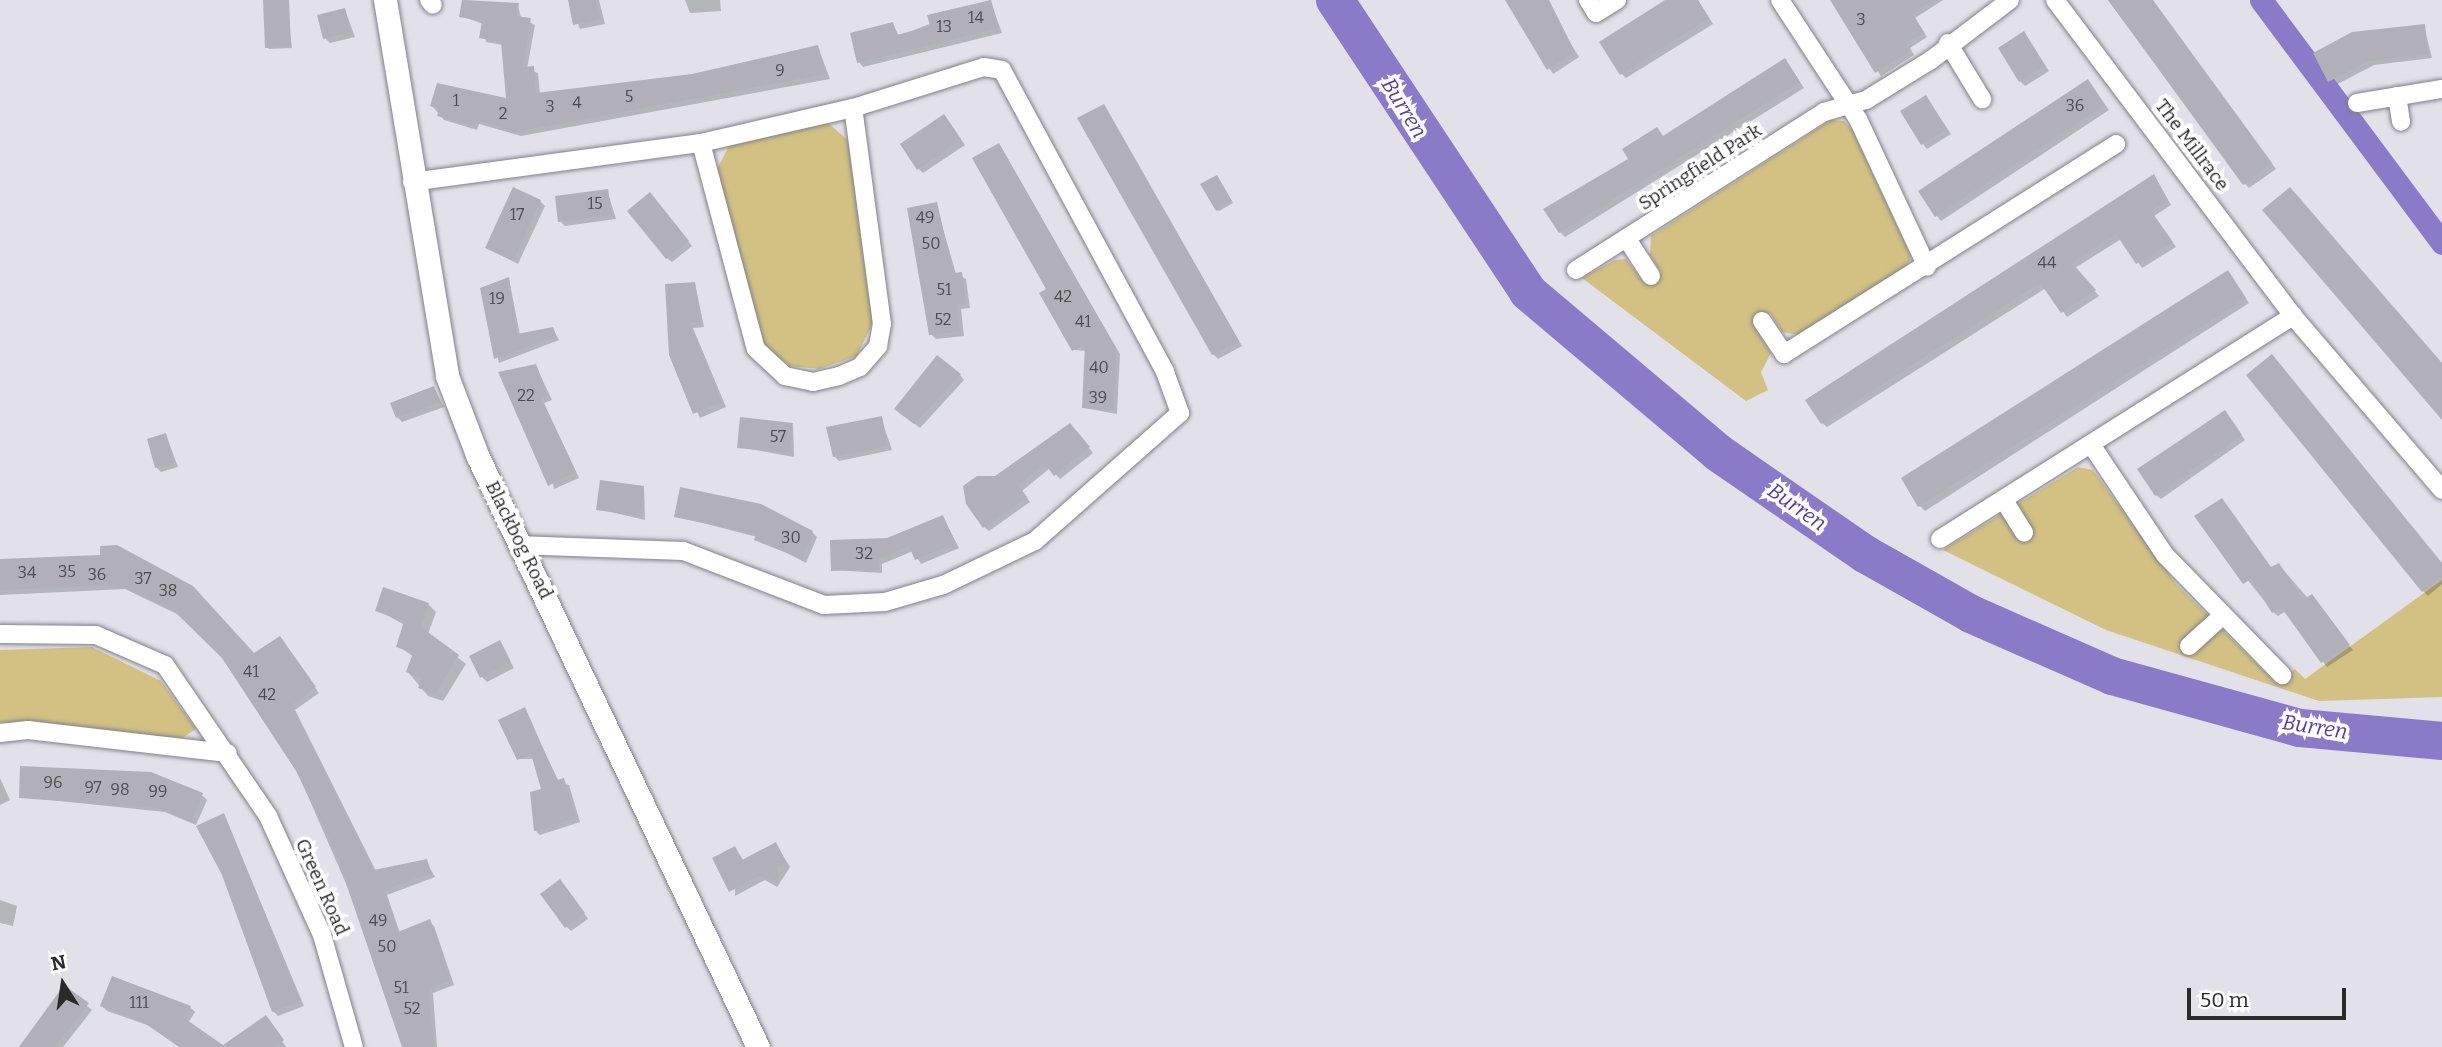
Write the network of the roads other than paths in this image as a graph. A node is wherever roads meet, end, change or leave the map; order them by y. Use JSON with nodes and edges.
{"nodes":[{"id":1,"x":385,"y":0,"type":"edge"},
{"id":2,"x":1588,"y":0,"type":"edge"},
{"id":3,"x":1617,"y":0,"type":"edge"},
{"id":4,"x":1780,"y":0,"type":"edge"},
{"id":5,"x":2010,"y":0,"type":"edge"},
{"id":6,"x":2055,"y":0,"type":"edge"},
{"id":7,"x":1948,"y":43,"type":"junction"},
{"id":8,"x":2442,"y":89,"type":"edge"},
{"id":9,"x":2398,"y":96,"type":"junction"},
{"id":10,"x":1982,"y":99,"type":"dead end"},
{"id":11,"x":2357,"y":103,"type":"dead end"},
{"id":12,"x":1848,"y":104,"type":"junction"},
{"id":13,"x":853,"y":108,"type":"junction"},
{"id":14,"x":2401,"y":122,"type":"dead end"},
{"id":15,"x":701,"y":144,"type":"junction"},
{"id":16,"x":2116,"y":144,"type":"dead end"},
{"id":17,"x":412,"y":182,"type":"junction"},
{"id":18,"x":1628,"y":239,"type":"junction"},
{"id":19,"x":1927,"y":267,"type":"junction"},
{"id":20,"x":1576,"y":270,"type":"dead end"},
{"id":21,"x":1651,"y":276,"type":"dead end"},
{"id":22,"x":2293,"y":316,"type":"junction"},
{"id":23,"x":1762,"y":321,"type":"dead end"},
{"id":24,"x":2092,"y":446,"type":"junction"},
{"id":25,"x":2442,"y":490,"type":"edge"},
{"id":26,"x":2005,"y":502,"type":"junction"},
{"id":27,"x":2024,"y":532,"type":"dead end"},
{"id":28,"x":1940,"y":538,"type":"dead end"},
{"id":29,"x":523,"y":545,"type":"junction"},
{"id":30,"x":2221,"y":617,"type":"junction"},
{"id":31,"x":0,"y":634,"type":"edge"},
{"id":32,"x":2189,"y":646,"type":"dead end"},
{"id":33,"x":2283,"y":675,"type":"dead end"},
{"id":34,"x":0,"y":733,"type":"edge"},
{"id":35,"x":228,"y":753,"type":"junction"},
{"id":36,"x":354,"y":1047,"type":"edge"},
{"id":37,"x":758,"y":1047,"type":"edge"}],
"edges":[{"from":1,"to":17,"type":"street","name":"Blackbog Road"},
{"from":2,"to":3,"type":"street"},
{"from":4,"to":12,"type":"street"},
{"from":5,"to":7,"type":"street","name":"Springfield Park"},
{"from":6,"to":22,"type":"street","name":"The Millrace"},
{"from":7,"to":10,"type":"street"},
{"from":7,"to":12,"type":"street","name":"Springfield Park"},
{"from":8,"to":9,"type":"street"},
{"from":9,"to":11,"type":"street"},
{"from":9,"to":14,"type":"street"},
{"from":12,"to":18,"type":"street","name":"Springfield Park"},
{"from":12,"to":19,"type":"street"},
{"from":13,"to":15,"type":"street"},
{"from":13,"to":15,"type":"street"},
{"from":13,"to":29,"type":"street"},
{"from":15,"to":17,"type":"street"},
{"from":16,"to":19,"type":"street"},
{"from":17,"to":29,"type":"street","name":"Blackbog Road"},
{"from":18,"to":20,"type":"street","name":"Springfield Park"},
{"from":18,"to":21,"type":"street"},
{"from":19,"to":23,"type":"street"},
{"from":22,"to":24,"type":"street"},
{"from":22,"to":25,"type":"street","name":"The Millrace"},
{"from":24,"to":26,"type":"street"},
{"from":24,"to":30,"type":"street"},
{"from":26,"to":27,"type":"street"},
{"from":26,"to":28,"type":"street"},
{"from":29,"to":37,"type":"street","name":"Blackbog Road"},
{"from":30,"to":32,"type":"street"},
{"from":30,"to":33,"type":"street"},
{"from":31,"to":35,"type":"street","name":"Green Road"},
{"from":34,"to":35,"type":"street"},
{"from":35,"to":36,"type":"street","name":"Green Road"}]}
